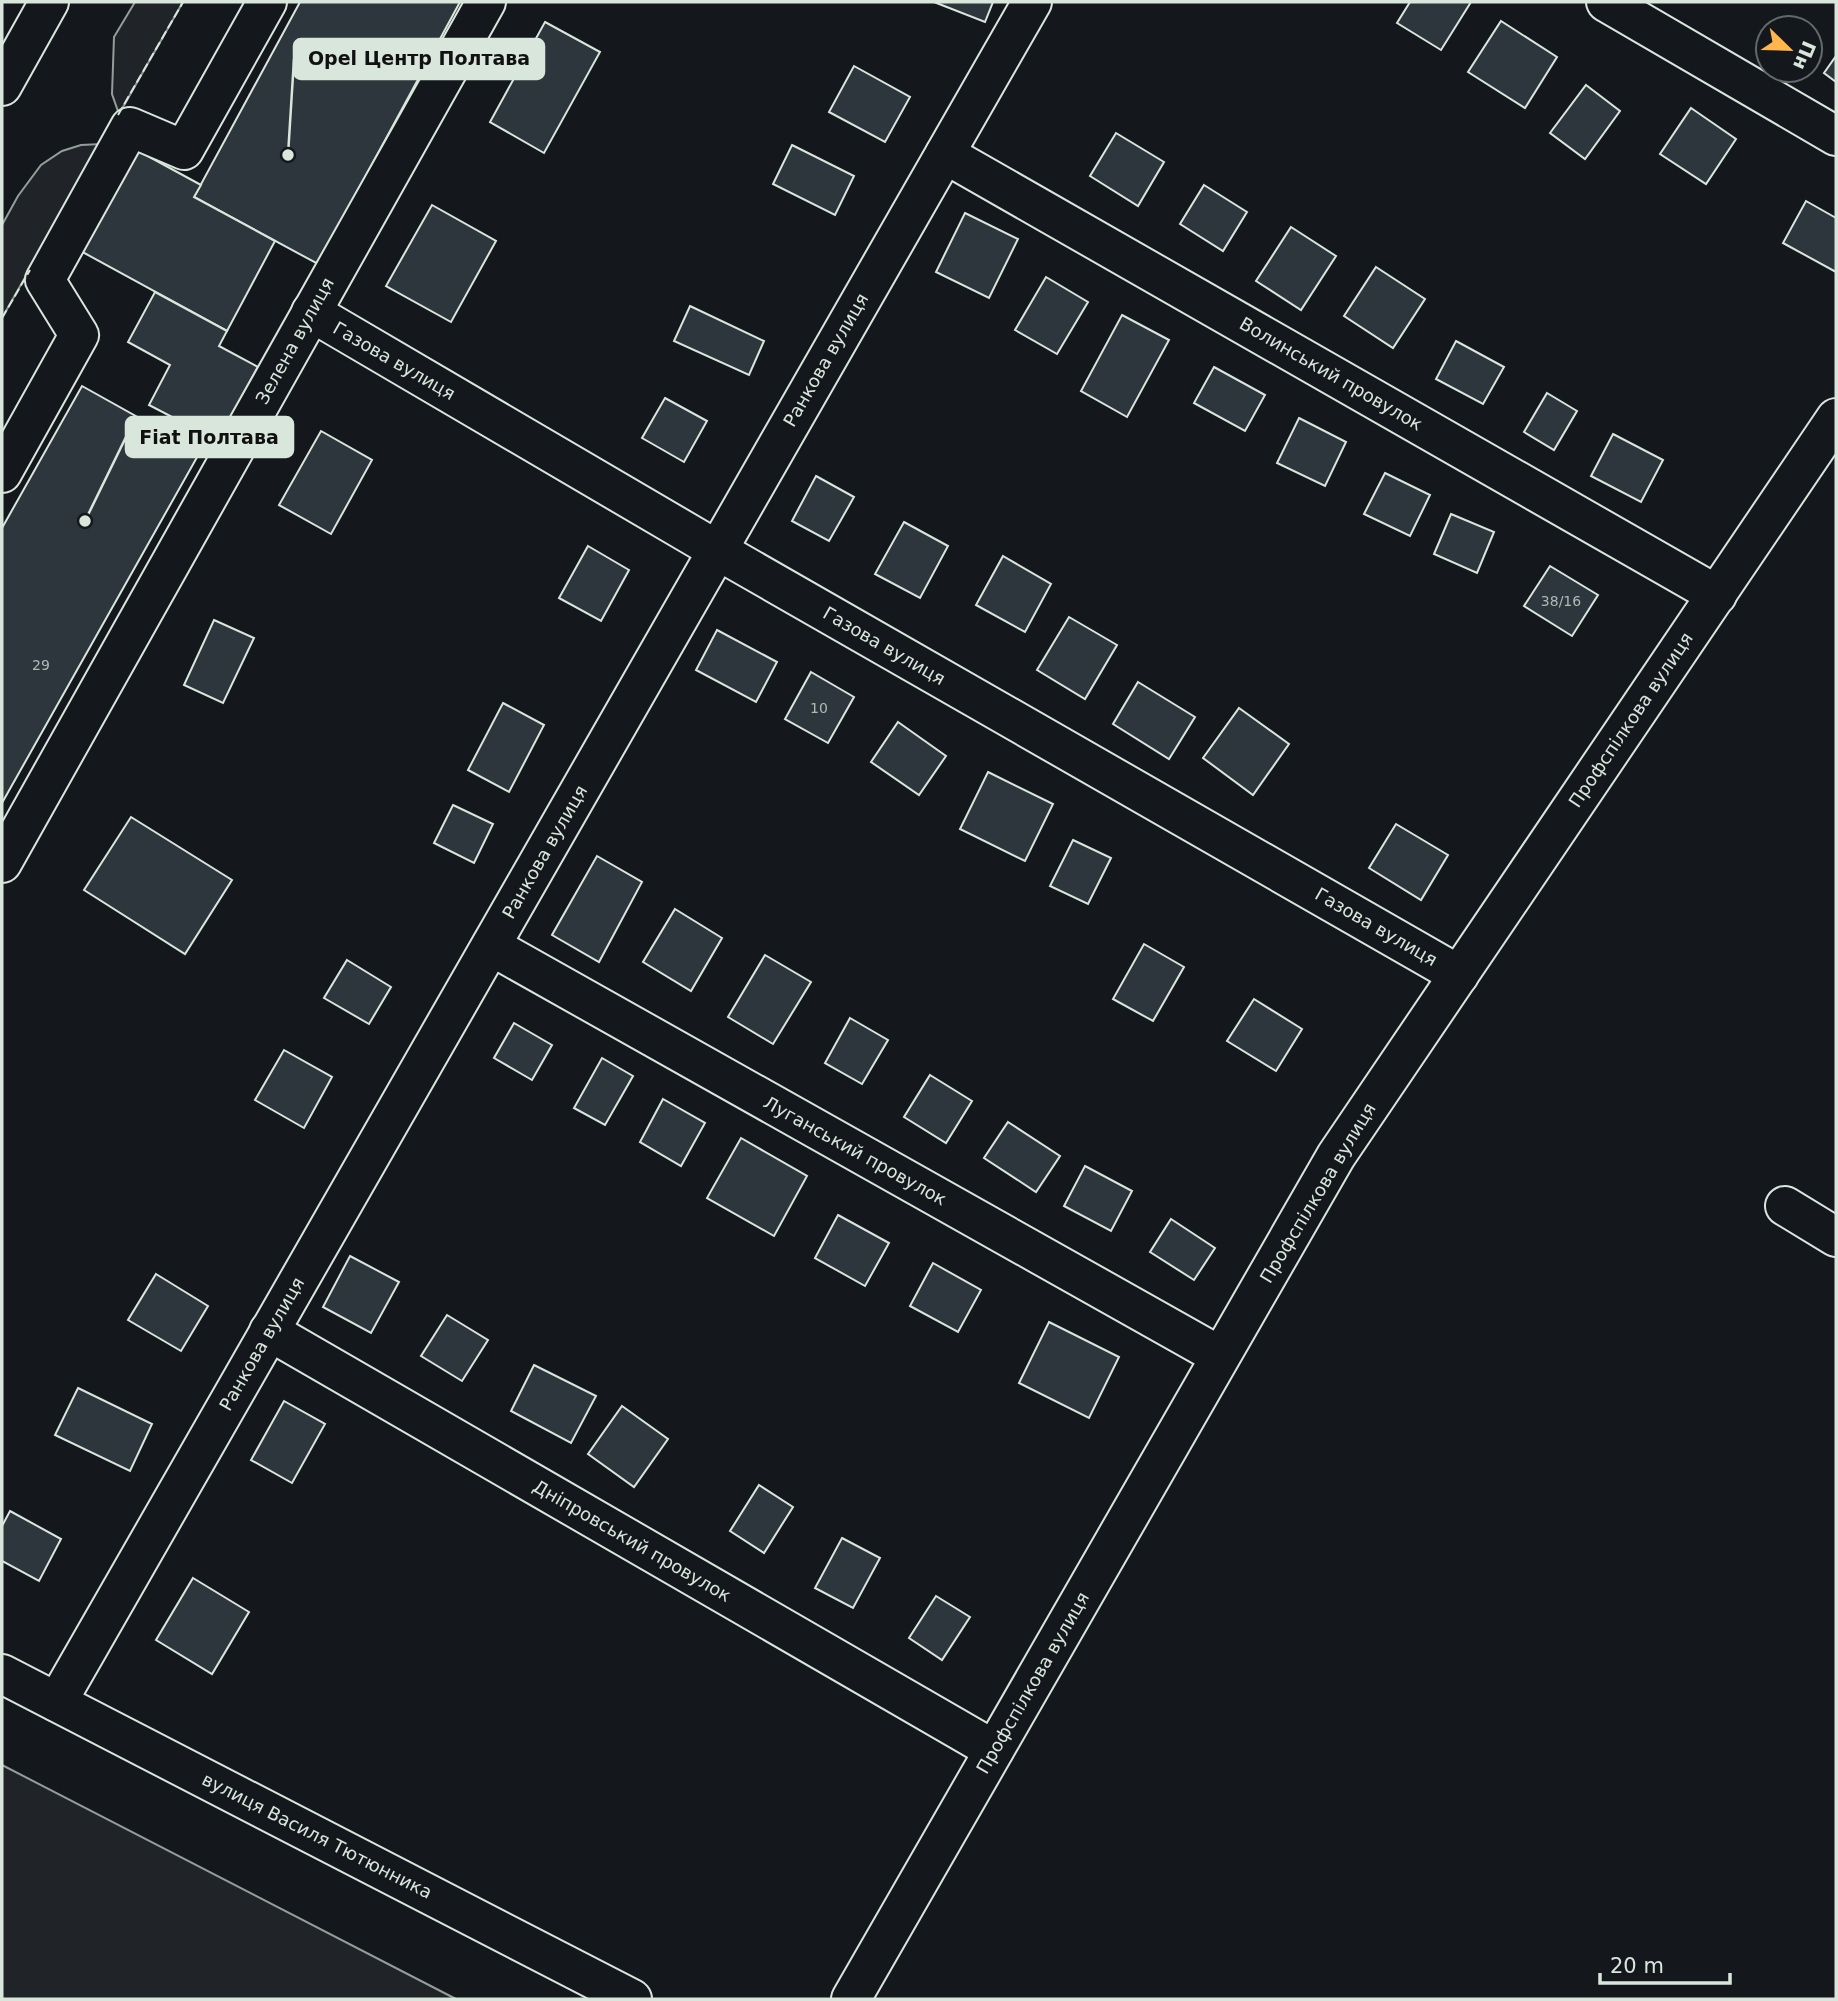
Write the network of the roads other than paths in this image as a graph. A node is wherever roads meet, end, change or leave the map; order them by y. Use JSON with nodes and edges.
{"nodes":[{"id":1,"x":50,"y":2,"type":"edge"},
{"id":2,"x":267,"y":2,"type":"edge"},
{"id":3,"x":486,"y":2,"type":"edge"},
{"id":4,"x":1032,"y":2,"type":"edge"},
{"id":5,"x":1606,"y":2,"type":"edge"},
{"id":6,"x":2,"y":86,"type":"edge"},
{"id":7,"x":1836,"y":136,"type":"edge"},
{"id":8,"x":945,"y":154,"type":"junction"},
{"id":9,"x":311,"y":312,"type":"junction"},
{"id":10,"x":1836,"y":418,"type":"edge"},
{"id":11,"x":2,"y":473,"type":"edge"},
{"id":12,"x":717,"y":550,"type":"junction"},
{"id":13,"x":1717,"y":595,"type":"junction"},
{"id":14,"x":2,"y":863,"type":"edge"},
{"id":15,"x":491,"y":946,"type":"junction"},
{"id":16,"x":1459,"y":975,"type":"junction"},
{"id":17,"x":1785,"y":1206,"type":"dead end"},
{"id":18,"x":1836,"y":1237,"type":"edge"},
{"id":19,"x":270,"y":1331,"type":"junction"},
{"id":20,"x":1220,"y":1356,"type":"junction"},
{"id":21,"x":2,"y":1674,"type":"edge"},
{"id":22,"x":57,"y":1702,"type":"junction"},
{"id":23,"x":994,"y":1750,"type":"junction"},
{"id":24,"x":632,"y":1999,"type":"edge"},
{"id":25,"x":850,"y":1999,"type":"edge"}],
"edges":[{"from":1,"to":6,"type":"main road"},
{"from":2,"to":11,"type":"main road"},
{"from":3,"to":9,"type":"main road","name":"Зелена вулиця"},
{"from":4,"to":8,"type":"main road","name":"Ранкова вулиця"},
{"from":5,"to":7,"type":"main road"},
{"from":8,"to":12,"type":"main road","name":"Ранкова вулиця"},
{"from":8,"to":13,"type":"main road","name":"Волинський провулок"},
{"from":9,"to":12,"type":"main road","name":"Газова вулиця"},
{"from":9,"to":14,"type":"main road","name":"Зелена вулиця"},
{"from":10,"to":13,"type":"main road","name":"Профспілкова вулиця"},
{"from":12,"to":15,"type":"main road","name":"Ранкова вулиця"},
{"from":12,"to":16,"type":"main road","name":"Газова вулиця"},
{"from":13,"to":16,"type":"main road","name":"Профспілкова вулиця"},
{"from":15,"to":19,"type":"main road","name":"Ранкова вулиця"},
{"from":15,"to":20,"type":"main road","name":"Луганський провулок"},
{"from":16,"to":20,"type":"main road","name":"Профспілкова вулиця"},
{"from":17,"to":18,"type":"main road"},
{"from":19,"to":22,"type":"main road","name":"Ранкова вулиця"},
{"from":19,"to":23,"type":"main road","name":"Дніпровський провулок"},
{"from":20,"to":23,"type":"main road","name":"Профспілкова вулиця"},
{"from":21,"to":22,"type":"main road","name":"вулиця Василя Тютюнника"},
{"from":22,"to":24,"type":"main road","name":"вулиця Василя Тютюнника"},
{"from":23,"to":25,"type":"main road","name":"Профспілкова вулиця"}]}
